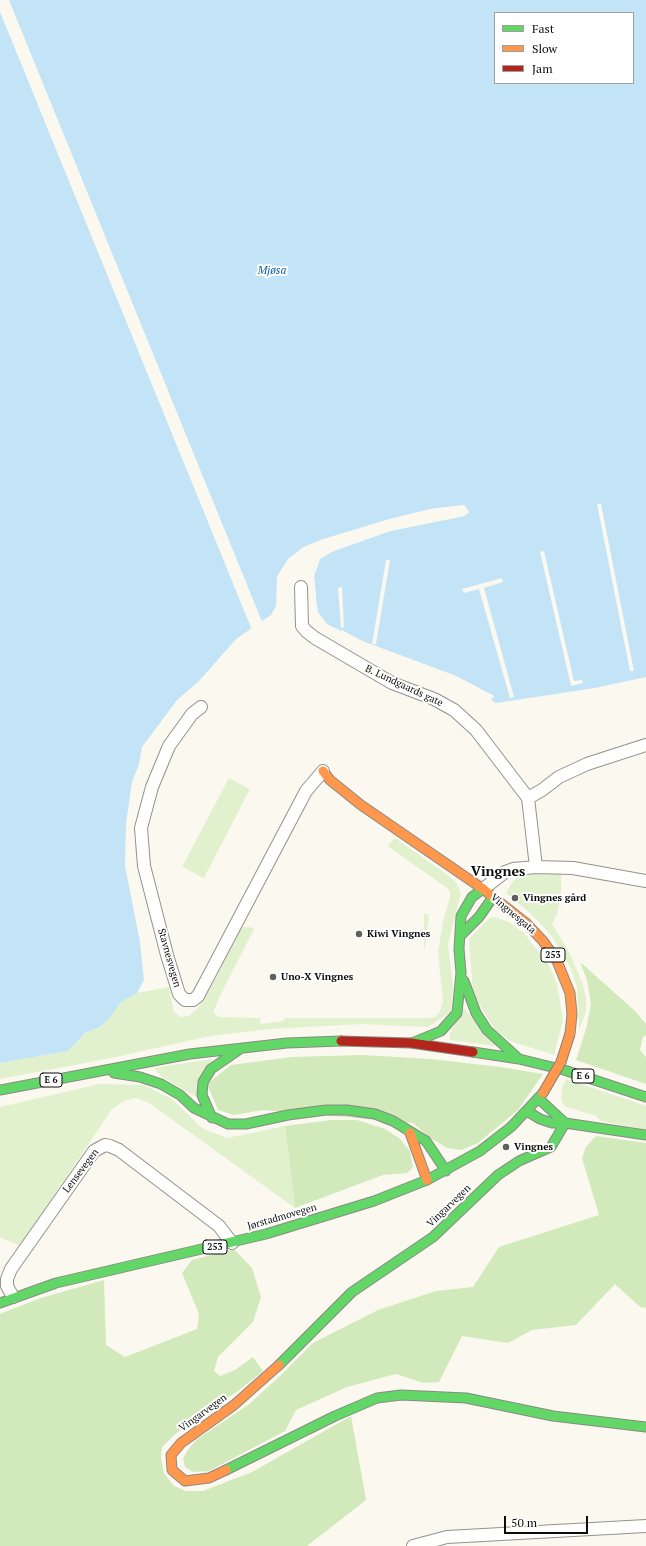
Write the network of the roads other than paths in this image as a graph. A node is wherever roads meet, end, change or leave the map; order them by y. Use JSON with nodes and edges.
{"nodes":[{"id":1,"x":301,"y":587,"type":"dead end"},
{"id":2,"x":201,"y":707,"type":"dead end"},
{"id":3,"x":646,"y":745,"type":"edge"},
{"id":4,"x":323,"y":771,"type":"joint"},
{"id":5,"x":528,"y":798,"type":"junction"},
{"id":6,"x":536,"y":867,"type":"junction"},
{"id":7,"x":646,"y":881,"type":"edge"},
{"id":8,"x":483,"y":889,"type":"junction"},
{"id":9,"x":493,"y":897,"type":"junction"},
{"id":10,"x":460,"y":936,"type":"junction"},
{"id":11,"x":460,"y":973,"type":"junction"},
{"id":12,"x":411,"y":1044,"type":"junction"},
{"id":13,"x":243,"y":1047,"type":"junction"},
{"id":14,"x":519,"y":1059,"type":"junction"},
{"id":15,"x":103,"y":1070,"type":"junction"},
{"id":16,"x":0,"y":1090,"type":"edge"},
{"id":17,"x":540,"y":1096,"type":"junction"},
{"id":18,"x":646,"y":1096,"type":"edge"},
{"id":19,"x":527,"y":1111,"type":"junction"},
{"id":20,"x":212,"y":1118,"type":"junction"},
{"id":21,"x":565,"y":1123,"type":"junction"},
{"id":22,"x":410,"y":1133,"type":"junction"},
{"id":23,"x":646,"y":1135,"type":"edge"},
{"id":24,"x":446,"y":1171,"type":"junction"},
{"id":25,"x":427,"y":1180,"type":"junction"},
{"id":26,"x":232,"y":1242,"type":"junction"},
{"id":27,"x":13,"y":1297,"type":"junction"},
{"id":28,"x":0,"y":1303,"type":"edge"},
{"id":29,"x":646,"y":1427,"type":"edge"},
{"id":30,"x":646,"y":1526,"type":"edge"},
{"id":31,"x":413,"y":1546,"type":"edge"}],
"edges":[{"from":1,"to":5,"type":"street","name":"B. Lundgaards gate"},
{"from":2,"to":4,"type":"street","name":"Stavnesvegen"},
{"from":3,"to":5,"type":"street"},
{"from":4,"to":8,"type":"main road","name":"Vingnesgata"},
{"from":5,"to":6,"type":"street"},
{"from":6,"to":7,"type":"street","name":"Vingnesgata"},
{"from":6,"to":8,"type":"street","name":"Vingnesgata"},
{"from":8,"to":9,"type":"main road","name":"Vingnesgata","number":"253"},
{"from":8,"to":10,"type":"main road"},
{"from":9,"to":10,"type":"main road"},
{"from":9,"to":17,"type":"main road","name":"Vingnesgata","number":"253","bridge":true},
{"from":10,"to":11,"type":"main road"},
{"from":11,"to":12,"type":"main road"},
{"from":11,"to":14,"type":"main road"},
{"from":12,"to":13,"type":"main road","number":"E 6"},
{"from":12,"to":14,"type":"main road","number":"E 6"},
{"from":13,"to":15,"type":"main road","number":"E 6"},
{"from":13,"to":20,"type":"main road"},
{"from":14,"to":18,"type":"main road","number":"E 6"},
{"from":15,"to":16,"type":"main road","number":"E 6"},
{"from":15,"to":20,"type":"main road"},
{"from":17,"to":19,"type":"main road","name":"Jørstadmovegen","number":"253"},
{"from":17,"to":21,"type":"main road"},
{"from":19,"to":21,"type":"main road"},
{"from":19,"to":24,"type":"main road","name":"Jørstadmovegen","number":"253"},
{"from":20,"to":22,"type":"main road"},
{"from":21,"to":23,"type":"main road"},
{"from":21,"to":29,"type":"main road","name":"Vingarvegen"},
{"from":22,"to":24,"type":"main road"},
{"from":22,"to":25,"type":"main road"},
{"from":24,"to":25,"type":"main road","name":"Jørstadmovegen","number":"253"},
{"from":25,"to":26,"type":"main road","name":"Jørstadmovegen","number":"253"},
{"from":26,"to":27,"type":"main road","name":"Jørstadmovegen","number":"253"},
{"from":26,"to":27,"type":"street","name":"Lensevegen"},
{"from":27,"to":28,"type":"main road","name":"Jørstadmovegen","number":"253"},
{"from":30,"to":31,"type":"street"}]}
